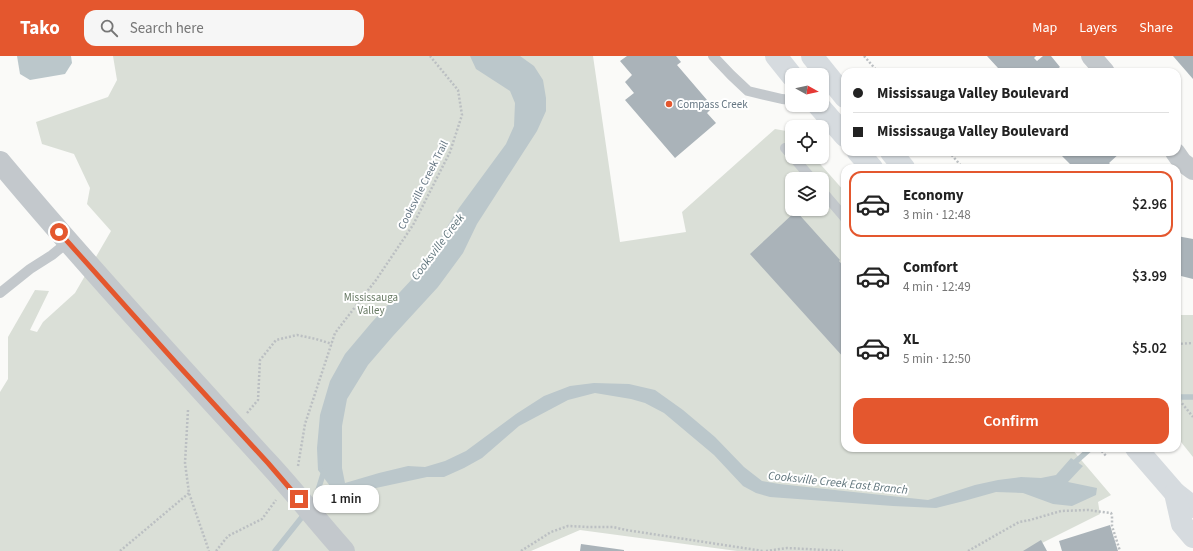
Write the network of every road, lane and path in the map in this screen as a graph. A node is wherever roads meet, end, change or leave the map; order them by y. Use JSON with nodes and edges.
{"nodes":[{"id":1,"x":430,"y":56,"type":"edge"},
{"id":2,"x":713,"y":56,"type":"edge"},
{"id":3,"x":776,"y":56,"type":"edge"},
{"id":4,"x":812,"y":56,"type":"edge"},
{"id":5,"x":864,"y":56,"type":"edge"},
{"id":6,"x":1091,"y":56,"type":"edge"},
{"id":7,"x":786,"y":68,"type":"edge"},
{"id":8,"x":874,"y":68,"type":"edge"},
{"id":9,"x":1102,"y":68,"type":"edge"},
{"id":10,"x":841,"y":92,"type":"edge"},
{"id":11,"x":785,"y":99,"type":"edge"},
{"id":12,"x":824,"y":112,"type":"edge"},
{"id":13,"x":841,"y":131,"type":"edge"},
{"id":14,"x":862,"y":156,"type":"edge"},
{"id":15,"x":894,"y":156,"type":"edge"},
{"id":16,"x":952,"y":156,"type":"edge"},
{"id":17,"x":1178,"y":156,"type":"edge"},
{"id":18,"x":0,"y":162,"type":"edge"},
{"id":19,"x":799,"y":164,"type":"edge"},
{"id":20,"x":868,"y":164,"type":"edge"},
{"id":21,"x":901,"y":164,"type":"edge"},
{"id":22,"x":960,"y":164,"type":"edge"},
{"id":23,"x":1193,"y":170,"type":"edge"},
{"id":24,"x":806,"y":172,"type":"edge"},
{"id":25,"x":829,"y":199,"type":"edge"},
{"id":26,"x":841,"y":213,"type":"edge"},
{"id":27,"x":68,"y":242,"type":"junction"},
{"id":28,"x":0,"y":293,"type":"edge"},
{"id":29,"x":1193,"y":343,"type":"edge"},
{"id":30,"x":332,"y":344,"type":"junction"},
{"id":31,"x":1181,"y":344,"type":"edge"},
{"id":32,"x":1181,"y":402,"type":"edge"},
{"id":33,"x":188,"y":410,"type":"dead end"},
{"id":34,"x":1193,"y":417,"type":"edge"},
{"id":35,"x":305,"y":424,"type":"dead end"},
{"id":36,"x":235,"y":427,"type":"junction"},
{"id":37,"x":1103,"y":452,"type":"edge"},
{"id":38,"x":1139,"y":452,"type":"edge"},
{"id":39,"x":1107,"y":457,"type":"dead end"},
{"id":40,"x":189,"y":493,"type":"junction"},
{"id":41,"x":1175,"y":493,"type":"junction"},
{"id":42,"x":1193,"y":507,"type":"edge"},
{"id":43,"x":262,"y":518,"type":"dead end"},
{"id":44,"x":1193,"y":537,"type":"edge"},
{"id":45,"x":120,"y":551,"type":"edge"},
{"id":46,"x":209,"y":551,"type":"edge"},
{"id":47,"x":216,"y":551,"type":"edge"},
{"id":48,"x":344,"y":551,"type":"edge"},
{"id":49,"x":521,"y":551,"type":"edge"},
{"id":50,"x":764,"y":551,"type":"edge"},
{"id":51,"x":843,"y":551,"type":"edge"},
{"id":52,"x":968,"y":551,"type":"edge"},
{"id":53,"x":1120,"y":551,"type":"edge"}],
"edges":[{"from":1,"to":30,"type":"path","name":"Cooksville Creek Trail"},
{"from":2,"to":11,"type":"lane"},
{"from":3,"to":7,"type":"main road"},
{"from":4,"to":10,"type":"main road"},
{"from":5,"to":8,"type":"path"},
{"from":6,"to":9,"type":"street"},
{"from":12,"to":13,"type":"main road"},
{"from":14,"to":20,"type":"main road"},
{"from":15,"to":21,"type":"main road"},
{"from":16,"to":22,"type":"path"},
{"from":17,"to":23,"type":"street"},
{"from":18,"to":27,"type":"street"},
{"from":19,"to":24,"type":"lane"},
{"from":25,"to":26,"type":"lane"},
{"from":27,"to":28,"type":"lane"},
{"from":27,"to":36,"type":"street"},
{"from":29,"to":31,"type":"path"},
{"from":30,"to":35,"type":"path","name":"Cooksville Creek Trail"},
{"from":30,"to":36,"type":"path"},
{"from":32,"to":34,"type":"path"},
{"from":33,"to":40,"type":"path"},
{"from":36,"to":48,"type":"street"},
{"from":37,"to":39,"type":"path"},
{"from":38,"to":41,"type":"main road"},
{"from":40,"to":45,"type":"path"},
{"from":40,"to":46,"type":"path"},
{"from":41,"to":42,"type":"main road"},
{"from":41,"to":44,"type":"main road"},
{"from":43,"to":47,"type":"path"},
{"from":49,"to":50,"type":"path"},
{"from":50,"to":51,"type":"path"},
{"from":52,"to":53,"type":"path"}]}
